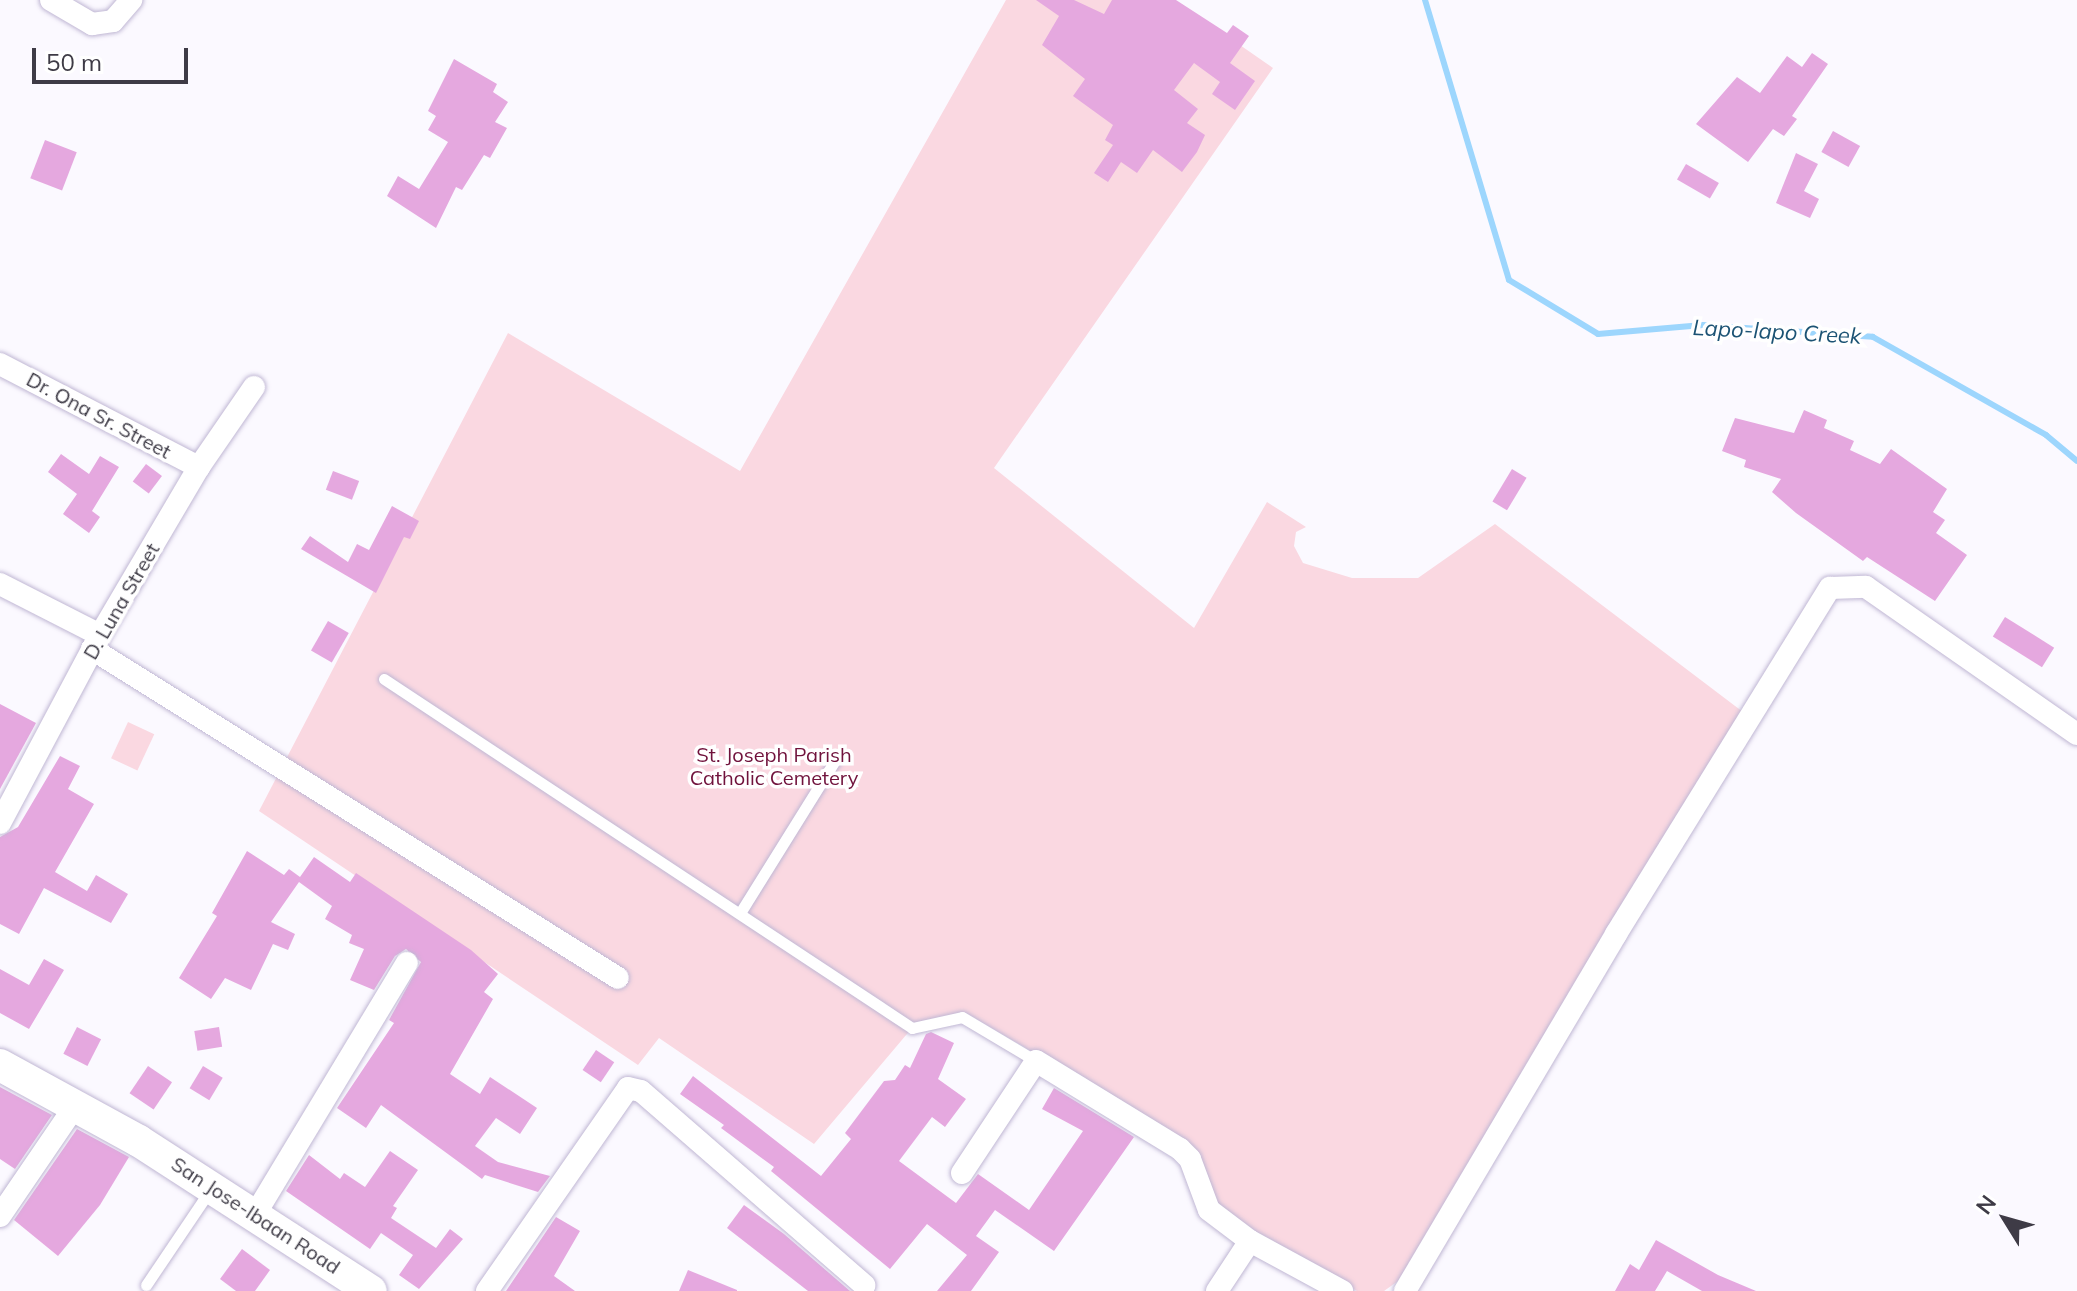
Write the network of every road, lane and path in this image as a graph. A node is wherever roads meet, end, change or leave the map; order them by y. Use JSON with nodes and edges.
{"nodes":[{"id":1,"x":51,"y":0,"type":"edge"},
{"id":2,"x":131,"y":0,"type":"edge"},
{"id":3,"x":0,"y":364,"type":"edge"},
{"id":4,"x":254,"y":387,"type":"dead end"},
{"id":5,"x":199,"y":467,"type":"junction"},
{"id":6,"x":0,"y":584,"type":"edge"},
{"id":7,"x":96,"y":642,"type":"junction"},
{"id":8,"x":384,"y":679,"type":"dead end"},
{"id":9,"x":2077,"y":734,"type":"edge"},
{"id":10,"x":836,"y":759,"type":"dead end"},
{"id":11,"x":0,"y":823,"type":"edge"},
{"id":12,"x":740,"y":913,"type":"junction"},
{"id":13,"x":407,"y":963,"type":"dead end"},
{"id":14,"x":618,"y":978,"type":"dead end"},
{"id":15,"x":1036,"y":1061,"type":"junction"},
{"id":16,"x":0,"y":1065,"type":"edge"},
{"id":17,"x":75,"y":1106,"type":"junction"},
{"id":18,"x":962,"y":1173,"type":"dead end"},
{"id":19,"x":213,"y":1186,"type":"junction"},
{"id":20,"x":256,"y":1213,"type":"junction"},
{"id":21,"x":0,"y":1216,"type":"edge"},
{"id":22,"x":1250,"y":1241,"type":"junction"},
{"id":23,"x":146,"y":1285,"type":"dead end"},
{"id":24,"x":864,"y":1285,"type":"dead end"},
{"id":25,"x":371,"y":1291,"type":"edge"},
{"id":26,"x":487,"y":1291,"type":"edge"},
{"id":27,"x":1217,"y":1291,"type":"edge"},
{"id":28,"x":1342,"y":1291,"type":"edge"},
{"id":29,"x":1405,"y":1291,"type":"edge"}],
"edges":[{"from":1,"to":2,"type":"street"},
{"from":3,"to":5,"type":"street","name":"Dr. Ona Sr. Street"},
{"from":4,"to":5,"type":"street","name":"D. Luna Street"},
{"from":5,"to":7,"type":"street","name":"D. Luna Street"},
{"from":6,"to":7,"type":"street"},
{"from":7,"to":11,"type":"street","name":"D. Luna Street"},
{"from":7,"to":14,"type":"street"},
{"from":8,"to":12,"type":"lane"},
{"from":9,"to":29,"type":"street"},
{"from":10,"to":12,"type":"lane"},
{"from":12,"to":15,"type":"lane"},
{"from":13,"to":20,"type":"street"},
{"from":15,"to":18,"type":"street"},
{"from":15,"to":22,"type":"street"},
{"from":16,"to":17,"type":"main road","name":"San Jose-Ibaan Road"},
{"from":17,"to":19,"type":"main road","name":"San Jose-Ibaan Road"},
{"from":17,"to":21,"type":"street"},
{"from":19,"to":20,"type":"main road","name":"San Jose-Ibaan Road"},
{"from":19,"to":23,"type":"lane"},
{"from":20,"to":25,"type":"main road","name":"San Jose-Ibaan Road"},
{"from":22,"to":27,"type":"street"},
{"from":22,"to":28,"type":"street"},
{"from":24,"to":26,"type":"street"}]}
